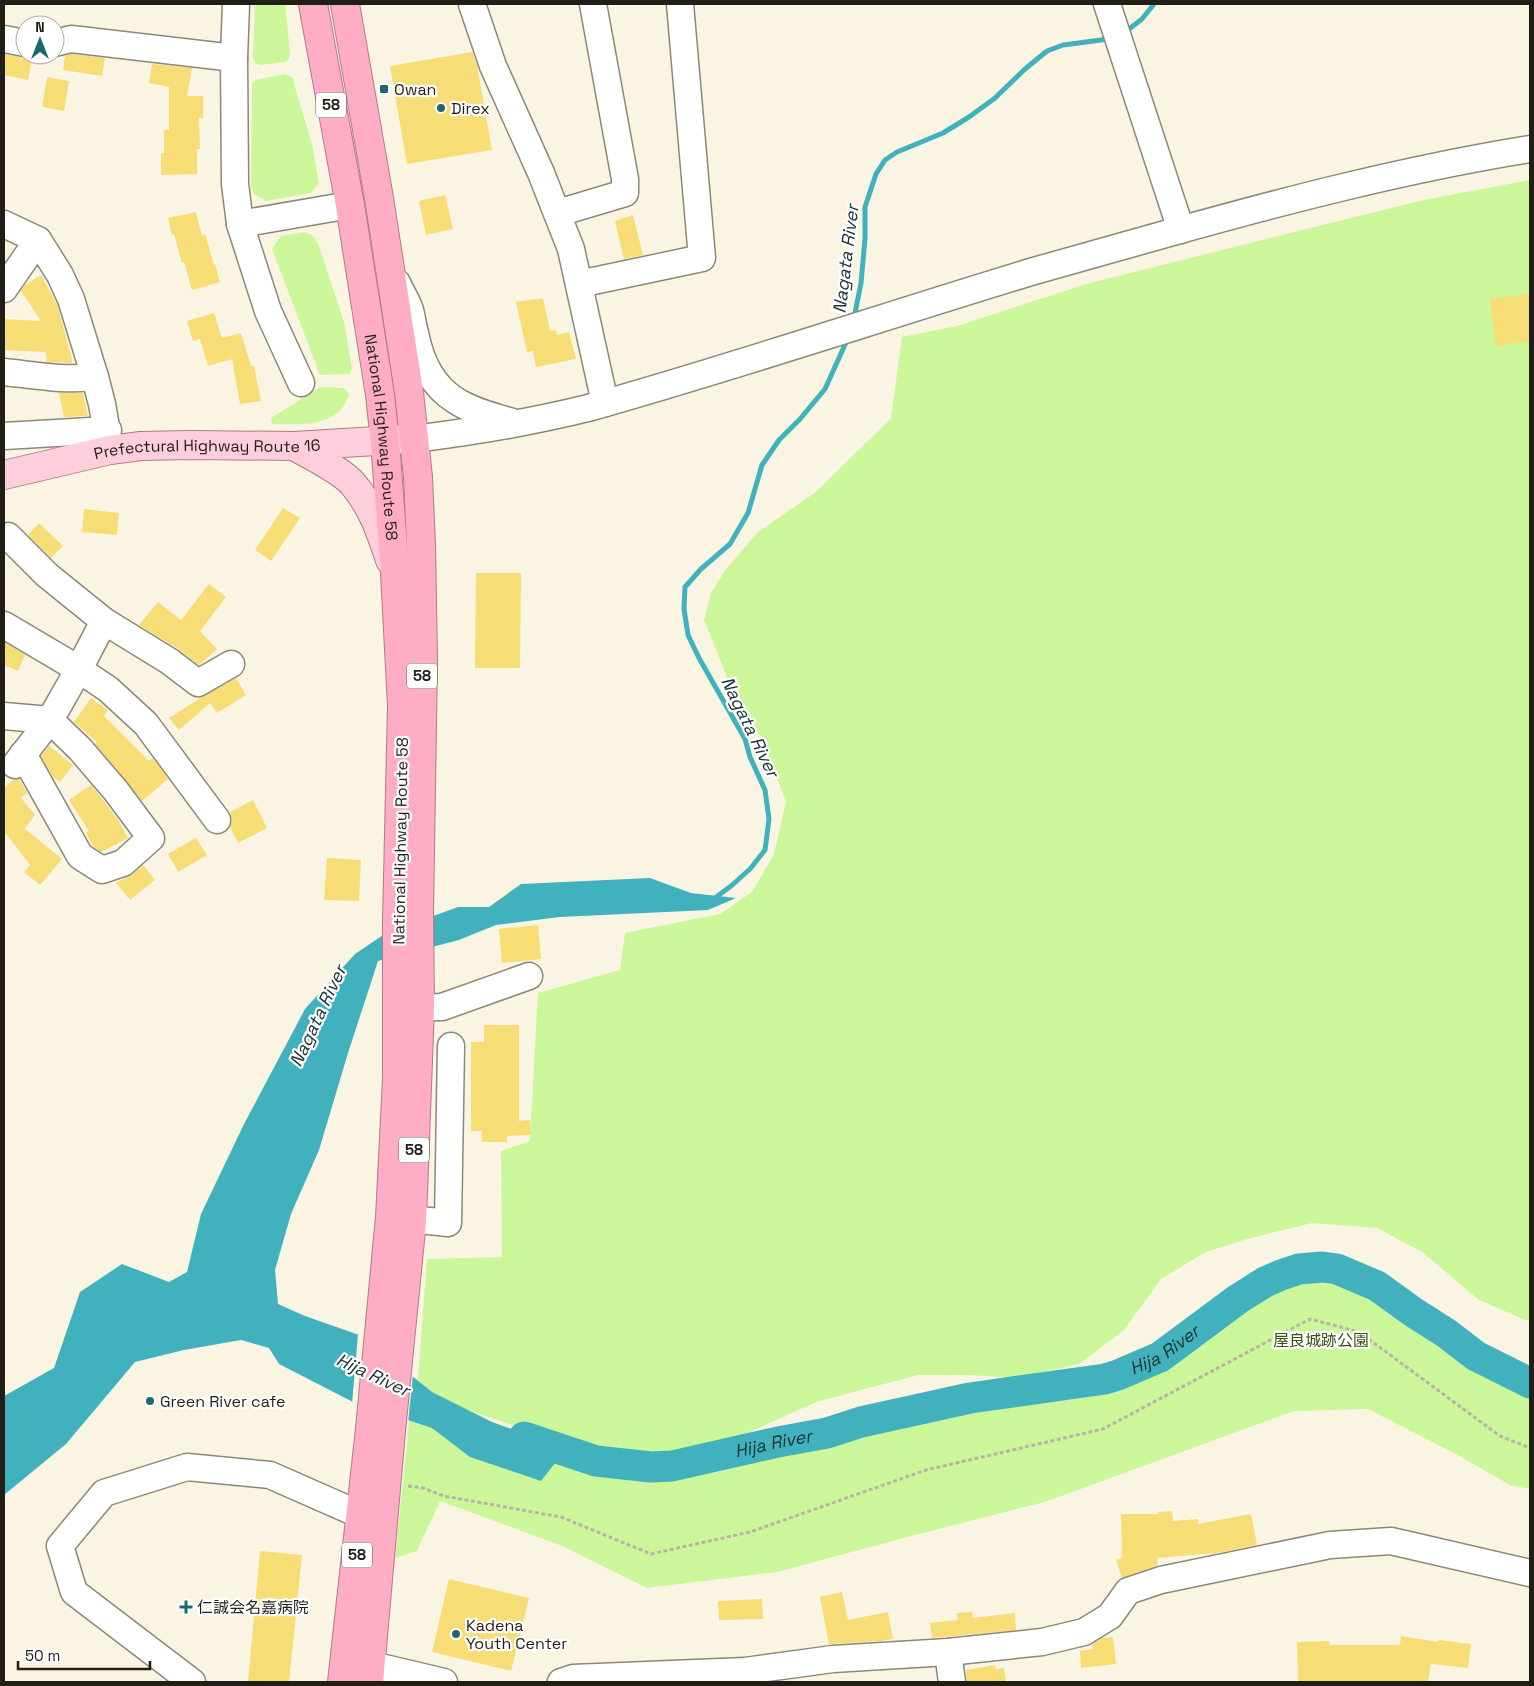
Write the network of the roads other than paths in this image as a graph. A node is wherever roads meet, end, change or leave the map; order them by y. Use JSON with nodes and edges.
{"nodes":[{"id":1,"x":236,"y":4,"type":"edge"},
{"id":2,"x":313,"y":4,"type":"edge"},
{"id":3,"x":345,"y":4,"type":"edge"},
{"id":4,"x":472,"y":4,"type":"edge"},
{"id":5,"x":593,"y":4,"type":"edge"},
{"id":6,"x":680,"y":4,"type":"edge"},
{"id":7,"x":1107,"y":4,"type":"edge"},
{"id":8,"x":65,"y":40,"type":"edge"},
{"id":9,"x":234,"y":58,"type":"junction"},
{"id":10,"x":1530,"y":149,"type":"edge"},
{"id":11,"x":350,"y":205,"type":"junction"},
{"id":12,"x":558,"y":213,"type":"junction"},
{"id":13,"x":4,"y":224,"type":"edge"},
{"id":14,"x":240,"y":224,"type":"junction"},
{"id":15,"x":1181,"y":230,"type":"junction"},
{"id":16,"x":38,"y":240,"type":"junction"},
{"id":17,"x":390,"y":268,"type":"junction"},
{"id":18,"x":579,"y":284,"type":"junction"},
{"id":19,"x":4,"y":289,"type":"edge"},
{"id":20,"x":4,"y":372,"type":"edge"},
{"id":21,"x":95,"y":377,"type":"junction"},
{"id":22,"x":301,"y":383,"type":"dead end"},
{"id":23,"x":605,"y":403,"type":"junction"},
{"id":24,"x":516,"y":423,"type":"junction"},
{"id":25,"x":4,"y":436,"type":"edge"},
{"id":26,"x":414,"y":438,"type":"junction"},
{"id":27,"x":109,"y":440,"type":"junction"},
{"id":28,"x":385,"y":442,"type":"junction"},
{"id":29,"x":294,"y":446,"type":"junction"},
{"id":30,"x":4,"y":475,"type":"edge"},
{"id":31,"x":5,"y":525,"type":"edge"},
{"id":32,"x":395,"y":573,"type":"junction"},
{"id":33,"x":104,"y":621,"type":"junction"},
{"id":34,"x":4,"y":625,"type":"edge"},
{"id":35,"x":231,"y":664,"type":"dead end"},
{"id":36,"x":79,"y":669,"type":"junction"},
{"id":37,"x":4,"y":716,"type":"edge"},
{"id":38,"x":50,"y":720,"type":"junction"},
{"id":39,"x":217,"y":820,"type":"dead end"},
{"id":40,"x":408,"y":917,"type":"junction"},
{"id":41,"x":529,"y":976,"type":"dead end"},
{"id":42,"x":408,"y":1008,"type":"junction"},
{"id":43,"x":451,"y":1046,"type":"dead end"},
{"id":44,"x":401,"y":1218,"type":"junction"},
{"id":45,"x":372,"y":1520,"type":"junction"},
{"id":46,"x":1530,"y":1573,"type":"edge"},
{"id":47,"x":948,"y":1652,"type":"junction"},
{"id":48,"x":370,"y":1674,"type":"edge"},
{"id":49,"x":746,"y":1677,"type":"edge"},
{"id":50,"x":192,"y":1682,"type":"edge"},
{"id":51,"x":342,"y":1682,"type":"edge"},
{"id":52,"x":444,"y":1682,"type":"edge"},
{"id":53,"x":561,"y":1682,"type":"edge"},
{"id":54,"x":952,"y":1682,"type":"edge"}],
"edges":[{"from":1,"to":9,"type":"street"},
{"from":2,"to":11,"type":"highway","name":"National Highway Route 58","number":"58"},
{"from":3,"to":17,"type":"highway","name":"National Highway Route 58","number":"58"},
{"from":4,"to":12,"type":"street"},
{"from":5,"to":12,"type":"street"},
{"from":6,"to":18,"type":"street"},
{"from":7,"to":15,"type":"street"},
{"from":8,"to":9,"type":"street"},
{"from":9,"to":14,"type":"street"},
{"from":10,"to":15,"type":"street"},
{"from":11,"to":14,"type":"street"},
{"from":11,"to":28,"type":"highway","name":"National Highway Route 58","number":"58"},
{"from":12,"to":18,"type":"street"},
{"from":13,"to":16,"type":"street"},
{"from":14,"to":22,"type":"street"},
{"from":15,"to":23,"type":"street"},
{"from":16,"to":19,"type":"street"},
{"from":16,"to":21,"type":"street"},
{"from":17,"to":24,"type":"street"},
{"from":17,"to":26,"type":"highway","name":"National Highway Route 58","number":"58"},
{"from":18,"to":23,"type":"street"},
{"from":20,"to":21,"type":"street"},
{"from":21,"to":27,"type":"street"},
{"from":23,"to":24,"type":"street"},
{"from":24,"to":26,"type":"street"},
{"from":25,"to":27,"type":"street"},
{"from":26,"to":28,"type":"main road","name":"Prefectural Highway Route 16"},
{"from":26,"to":40,"type":"highway","name":"National Highway Route 58","number":"58"},
{"from":27,"to":29,"type":"main road","name":"Prefectural Highway Route 16"},
{"from":27,"to":30,"type":"main road","name":"Prefectural Highway Route 16"},
{"from":28,"to":29,"type":"main road","name":"Prefectural Highway Route 16"},
{"from":28,"to":32,"type":"highway","name":"National Highway Route 58","number":"58"},
{"from":29,"to":32,"type":"main road"},
{"from":31,"to":33,"type":"street"},
{"from":32,"to":40,"type":"highway","name":"National Highway Route 58","number":"58"},
{"from":33,"to":35,"type":"street"},
{"from":33,"to":36,"type":"street"},
{"from":34,"to":36,"type":"street"},
{"from":36,"to":38,"type":"street"},
{"from":36,"to":39,"type":"street"},
{"from":37,"to":38,"type":"street"},
{"from":38,"to":38,"type":"street"},
{"from":40,"to":42,"type":"highway","name":"National Highway Route 58","number":"58"},
{"from":41,"to":42,"type":"street"},
{"from":42,"to":44,"type":"highway","name":"National Highway Route 58","number":"58"},
{"from":43,"to":44,"type":"street"},
{"from":44,"to":45,"type":"highway","name":"National Highway Route 58","number":"58"},
{"from":45,"to":48,"type":"highway","name":"National Highway Route 58","number":"58"},
{"from":45,"to":50,"type":"street"},
{"from":45,"to":51,"type":"highway","name":"National Highway Route 58","number":"58"},
{"from":46,"to":47,"type":"street"},
{"from":47,"to":49,"type":"street"},
{"from":47,"to":54,"type":"street"},
{"from":48,"to":52,"type":"street"},
{"from":49,"to":53,"type":"street"}]}
